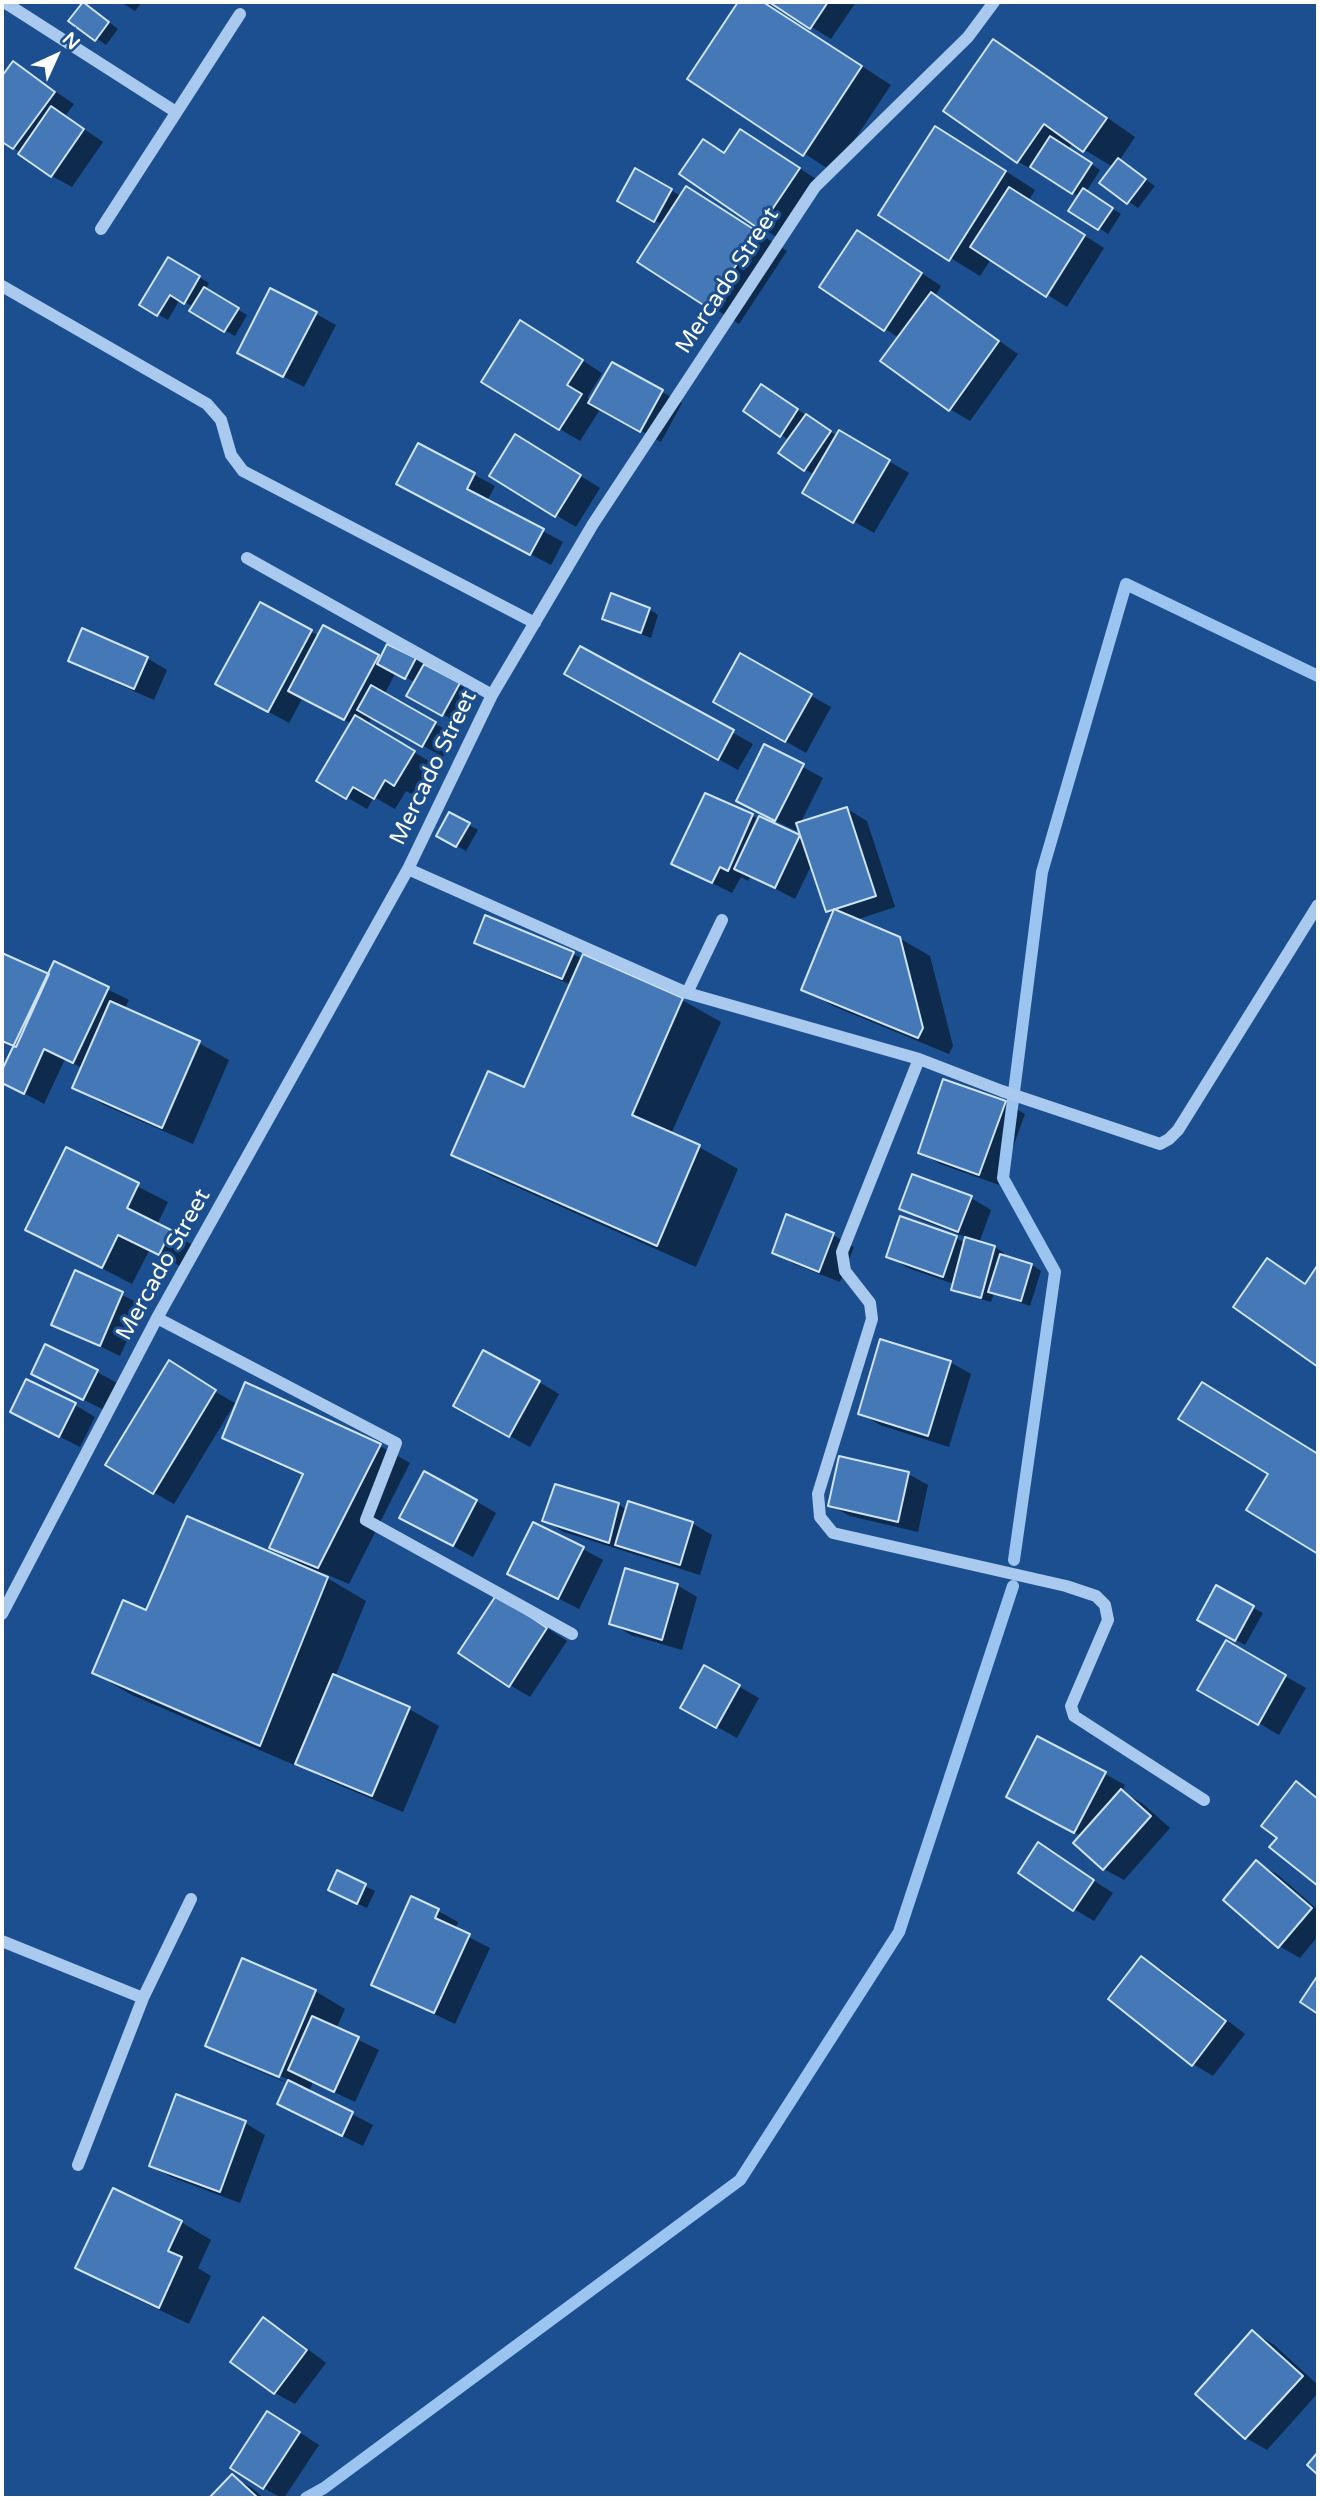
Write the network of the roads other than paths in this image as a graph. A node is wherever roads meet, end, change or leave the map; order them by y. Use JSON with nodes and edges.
{"nodes":[{"id":1,"x":4,"y":2,"type":"edge"},
{"id":2,"x":994,"y":2,"type":"edge"},
{"id":3,"x":240,"y":14,"type":"dead end"},
{"id":4,"x":176,"y":112,"type":"junction"},
{"id":5,"x":101,"y":229,"type":"dead end"},
{"id":6,"x":2,"y":286,"type":"edge"},
{"id":7,"x":247,"y":558,"type":"dead end"},
{"id":8,"x":535,"y":623,"type":"junction"},
{"id":9,"x":492,"y":695,"type":"junction"},
{"id":10,"x":408,"y":869,"type":"junction"},
{"id":11,"x":1318,"y":905,"type":"edge"},
{"id":12,"x":722,"y":920,"type":"dead end"},
{"id":13,"x":687,"y":993,"type":"junction"},
{"id":14,"x":919,"y":1059,"type":"junction"},
{"id":15,"x":157,"y":1318,"type":"junction"},
{"id":16,"x":2,"y":1614,"type":"edge"},
{"id":17,"x":572,"y":1634,"type":"dead end"},
{"id":18,"x":1204,"y":1800,"type":"dead end"},
{"id":19,"x":191,"y":1899,"type":"dead end"},
{"id":20,"x":2,"y":1941,"type":"edge"},
{"id":21,"x":143,"y":1998,"type":"junction"},
{"id":22,"x":78,"y":2165,"type":"dead end"}],
"edges":[{"from":1,"to":4,"type":"street"},
{"from":2,"to":8,"type":"street","name":"Mercado Street"},
{"from":3,"to":4,"type":"street"},
{"from":4,"to":5,"type":"street"},
{"from":6,"to":8,"type":"street"},
{"from":7,"to":9,"type":"street"},
{"from":8,"to":9,"type":"street","name":"Mercado Street"},
{"from":9,"to":10,"type":"street","name":"Mercado Street"},
{"from":10,"to":13,"type":"street"},
{"from":10,"to":15,"type":"street","name":"Mercado Street"},
{"from":11,"to":14,"type":"street"},
{"from":12,"to":13,"type":"street"},
{"from":13,"to":14,"type":"street"},
{"from":14,"to":18,"type":"street"},
{"from":15,"to":16,"type":"street","name":"Mercado Street"},
{"from":15,"to":17,"type":"street"},
{"from":19,"to":21,"type":"street"},
{"from":20,"to":21,"type":"street"},
{"from":21,"to":22,"type":"street"}]}
